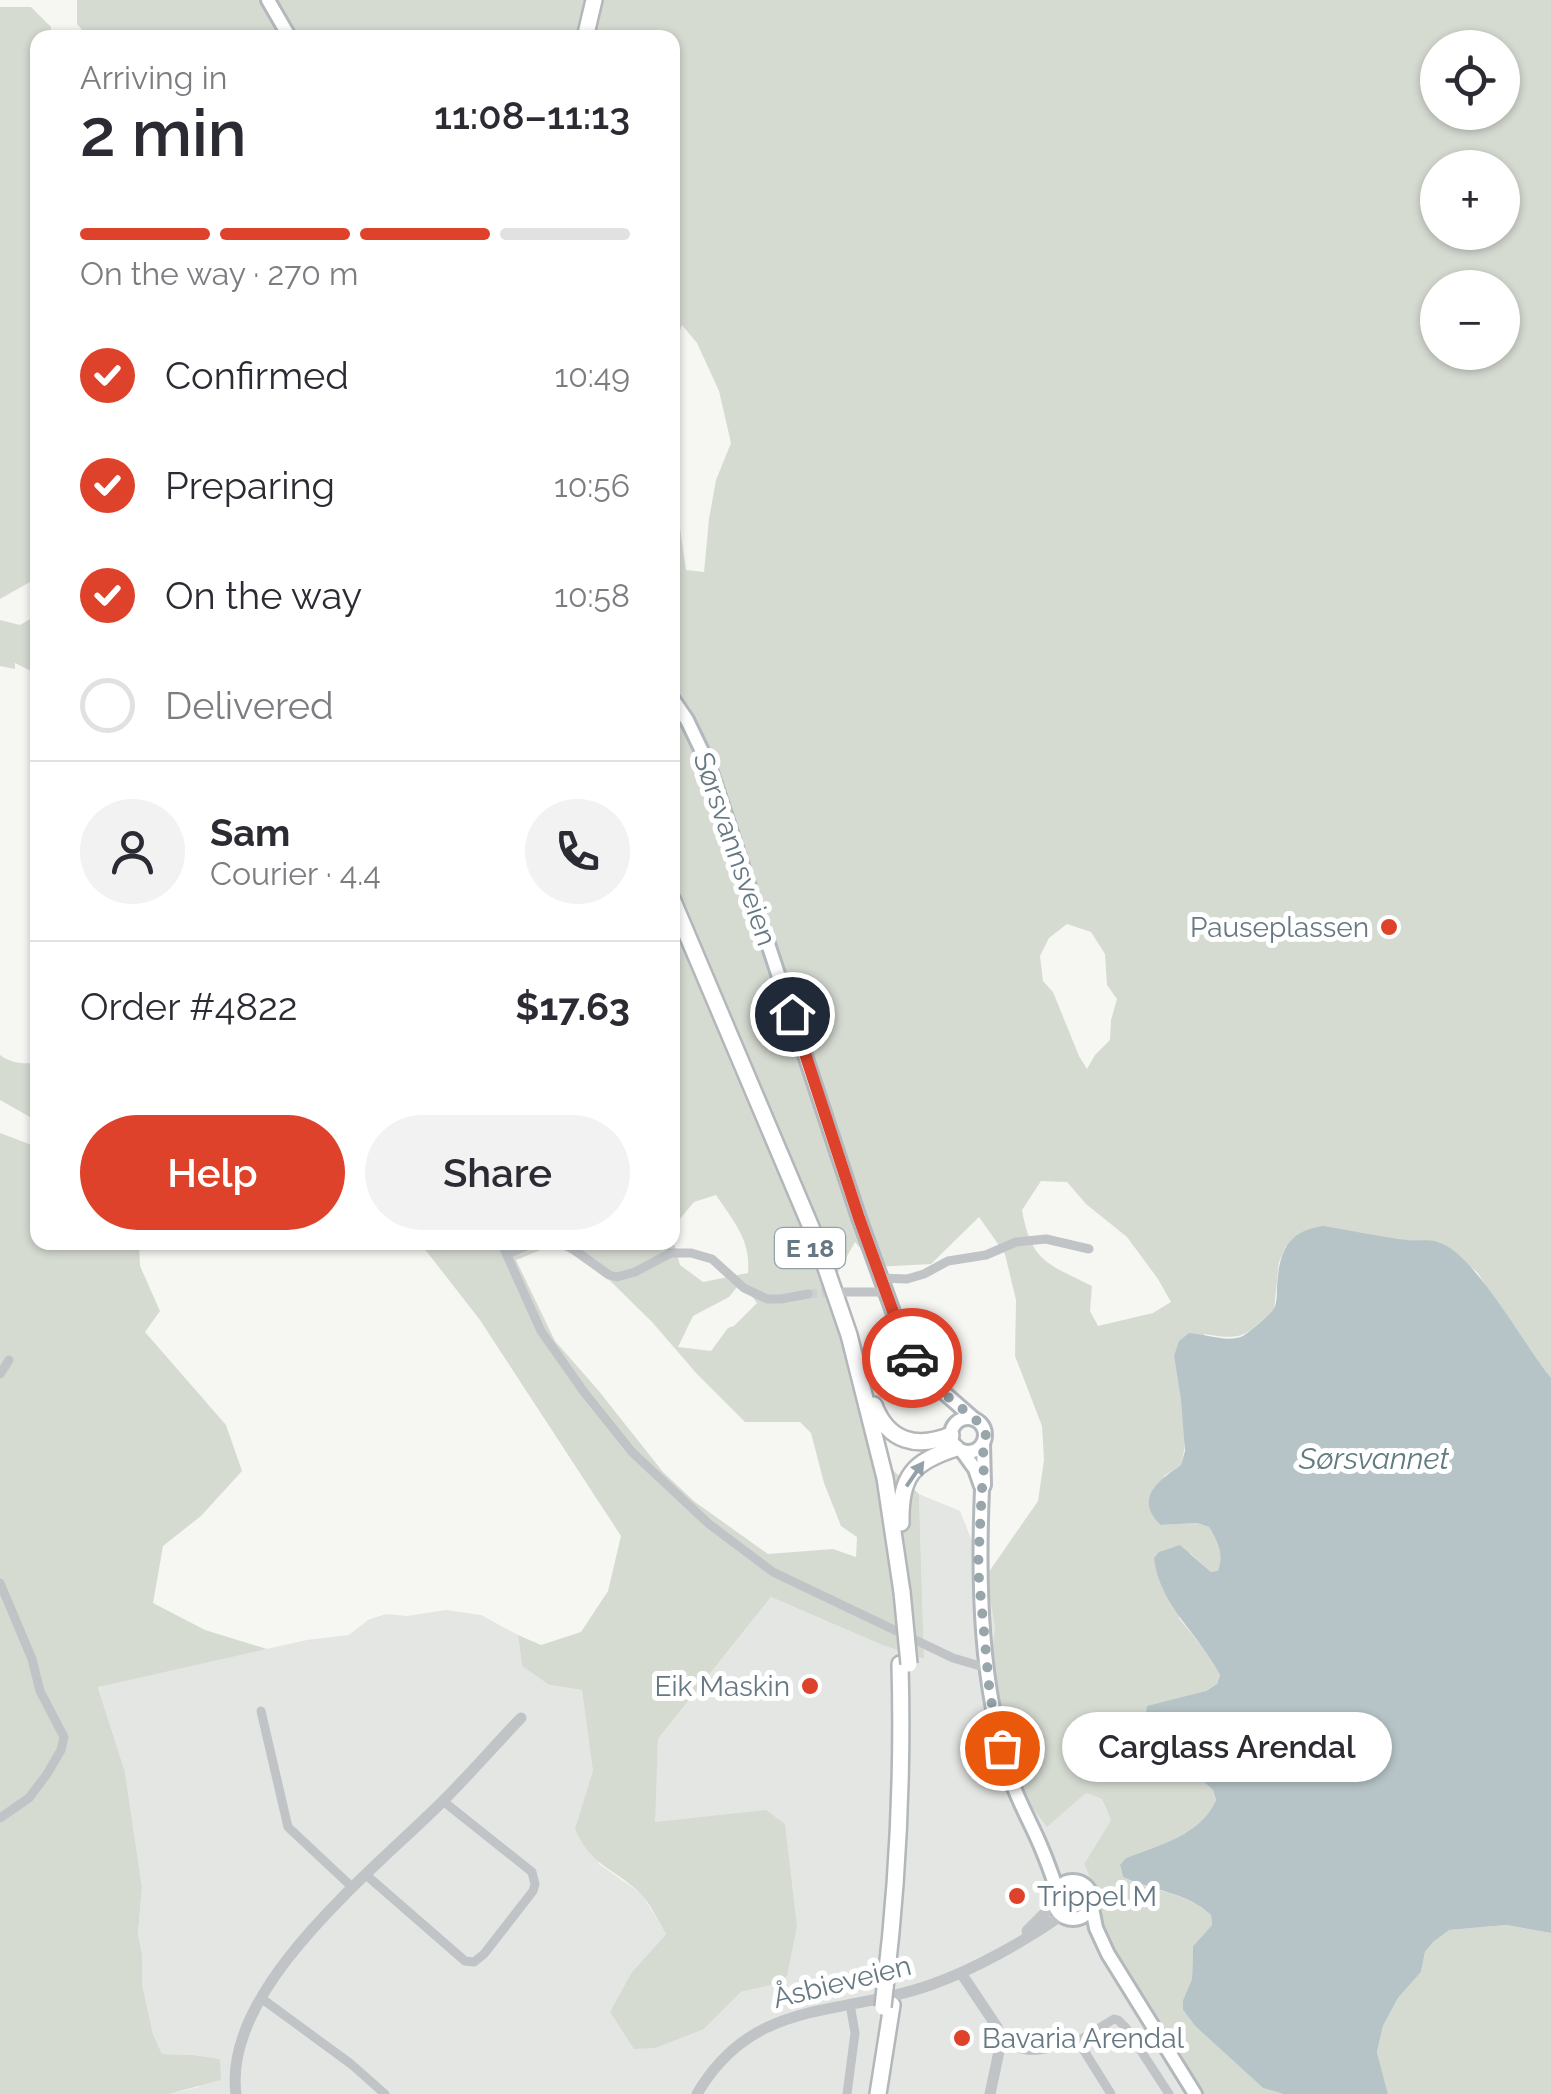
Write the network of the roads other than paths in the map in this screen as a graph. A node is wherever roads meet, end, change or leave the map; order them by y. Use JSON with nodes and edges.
{"nodes":[{"id":1,"x":268,"y":0,"type":"edge"},
{"id":2,"x":594,"y":0,"type":"edge"},
{"id":3,"x":603,"y":0,"type":"edge"},
{"id":4,"x":285,"y":30,"type":"edge"},
{"id":5,"x":586,"y":30,"type":"edge"},
{"id":6,"x":596,"y":30,"type":"edge"},
{"id":7,"x":680,"y":710,"type":"edge"},
{"id":8,"x":680,"y":918,"type":"edge"},
{"id":9,"x":680,"y":940,"type":"edge"},
{"id":10,"x":1089,"y":1249,"type":"dead end"},
{"id":11,"x":505,"y":1250,"type":"edge"},
{"id":12,"x":517,"y":1250,"type":"edge"},
{"id":13,"x":574,"y":1250,"type":"edge"},
{"id":14,"x":507,"y":1254,"type":"junction"},
{"id":15,"x":883,"y":1285,"type":"junction"},
{"id":16,"x":844,"y":1292,"type":"tunnel mouth"},
{"id":17,"x":808,"y":1294,"type":"tunnel mouth"},
{"id":18,"x":849,"y":1334,"type":"junction"},
{"id":19,"x":9,"y":1360,"type":"dead end"},
{"id":20,"x":0,"y":1374,"type":"edge"},
{"id":21,"x":942,"y":1392,"type":"junction"},
{"id":22,"x":974,"y":1419,"type":"junction"},
{"id":23,"x":956,"y":1441,"type":"junction"},
{"id":24,"x":983,"y":1444,"type":"junction"},
{"id":25,"x":982,"y":1488,"type":"junction"},
{"id":26,"x":0,"y":1583,"type":"edge"},
{"id":27,"x":898,"y":1592,"type":"junction"},
{"id":28,"x":987,"y":1668,"type":"junction"},
{"id":29,"x":261,"y":1711,"type":"dead end"},
{"id":30,"x":521,"y":1718,"type":"dead end"},
{"id":31,"x":443,"y":1801,"type":"junction"},
{"id":32,"x":0,"y":1818,"type":"edge"},
{"id":33,"x":1040,"y":1844,"type":"junction"},
{"id":34,"x":365,"y":1874,"type":"junction"},
{"id":35,"x":1077,"y":1882,"type":"junction"},
{"id":36,"x":352,"y":1887,"type":"junction"},
{"id":37,"x":1056,"y":1892,"type":"junction"},
{"id":38,"x":1092,"y":1903,"type":"junction"},
{"id":39,"x":1065,"y":1917,"type":"junction"},
{"id":40,"x":1018,"y":1942,"type":"junction"},
{"id":41,"x":1108,"y":1954,"type":"junction"},
{"id":42,"x":961,"y":1973,"type":"junction"},
{"id":43,"x":261,"y":1998,"type":"junction"},
{"id":44,"x":850,"y":2004,"type":"junction"},
{"id":45,"x":888,"y":2006,"type":"junction"},
{"id":46,"x":1001,"y":2042,"type":"junction"},
{"id":47,"x":1078,"y":2042,"type":"junction"},
{"id":48,"x":1189,"y":2092,"type":"edge"},
{"id":49,"x":236,"y":2094,"type":"edge"},
{"id":50,"x":385,"y":2094,"type":"edge"},
{"id":51,"x":696,"y":2094,"type":"edge"},
{"id":52,"x":848,"y":2094,"type":"edge"},
{"id":53,"x":869,"y":2094,"type":"edge"},
{"id":54,"x":878,"y":2094,"type":"edge"},
{"id":55,"x":990,"y":2094,"type":"edge"},
{"id":56,"x":1112,"y":2094,"type":"edge"},
{"id":57,"x":1169,"y":2094,"type":"edge"}],
"edges":[{"from":1,"to":4,"type":"main road"},
{"from":2,"to":5,"type":"highway"},
{"from":3,"to":6,"type":"highway"},
{"from":7,"to":15,"type":"main road","name":"Sørsvannsveien"},
{"from":8,"to":18,"type":"highway","number":"E 18"},
{"from":9,"to":27,"type":"highway","number":"E 18"},
{"from":10,"to":15,"type":"street"},
{"from":11,"to":14,"type":"street"},
{"from":12,"to":14,"type":"street"},
{"from":13,"to":17,"type":"street"},
{"from":14,"to":28,"type":"street"},
{"from":15,"to":16,"type":"street"},
{"from":15,"to":21,"type":"main road","name":"Sørsvannsveien"},
{"from":18,"to":23,"type":"highway","number":"E 18"},
{"from":18,"to":27,"type":"highway","number":"E 18"},
{"from":19,"to":20,"type":"street"},
{"from":21,"to":22,"type":"main road","name":"Sørsvannsveien"},
{"from":21,"to":23,"type":"main road","name":"Sørsvannsveien"},
{"from":22,"to":23,"type":"main road"},
{"from":22,"to":24,"type":"main road"},
{"from":23,"to":24,"type":"main road"},
{"from":23,"to":25,"type":"main road","name":"Sørsvannsveien"},
{"from":27,"to":23,"type":"highway","number":"E 18","one_way":true},
{"from":24,"to":25,"type":"main road"},
{"from":25,"to":28,"type":"main road"},
{"from":26,"to":32,"type":"street"},
{"from":27,"to":45,"type":"highway","number":"E 18","bridge":true},
{"from":28,"to":33,"type":"main road"},
{"from":29,"to":36,"type":"street"},
{"from":30,"to":31,"type":"street"},
{"from":31,"to":34,"type":"street"},
{"from":31,"to":34,"type":"street"},
{"from":33,"to":35,"type":"main road"},
{"from":33,"to":37,"type":"main road"},
{"from":34,"to":36,"type":"street"},
{"from":35,"to":37,"type":"main road"},
{"from":35,"to":38,"type":"main road"},
{"from":36,"to":43,"type":"street"},
{"from":37,"to":39,"type":"main road"},
{"from":37,"to":40,"type":"street","name":"Åsbieveien"},
{"from":38,"to":39,"type":"main road"},
{"from":38,"to":41,"type":"main road"},
{"from":39,"to":40,"type":"street","name":"Åsbieveien"},
{"from":39,"to":41,"type":"main road"},
{"from":40,"to":42,"type":"street","name":"Åsbieveien"},
{"from":41,"to":48,"type":"main road"},
{"from":42,"to":44,"type":"street","name":"Åsbieveien"},
{"from":42,"to":46,"type":"street"},
{"from":43,"to":49,"type":"street"},
{"from":43,"to":50,"type":"street"},
{"from":44,"to":51,"type":"street","name":"Åsbieveien"},
{"from":44,"to":52,"type":"street"},
{"from":45,"to":53,"type":"highway","number":"E 18"},
{"from":45,"to":54,"type":"highway","number":"E 18"},
{"from":46,"to":47,"type":"street"},
{"from":46,"to":55,"type":"street"},
{"from":47,"to":56,"type":"street"},
{"from":47,"to":57,"type":"street"}]}
